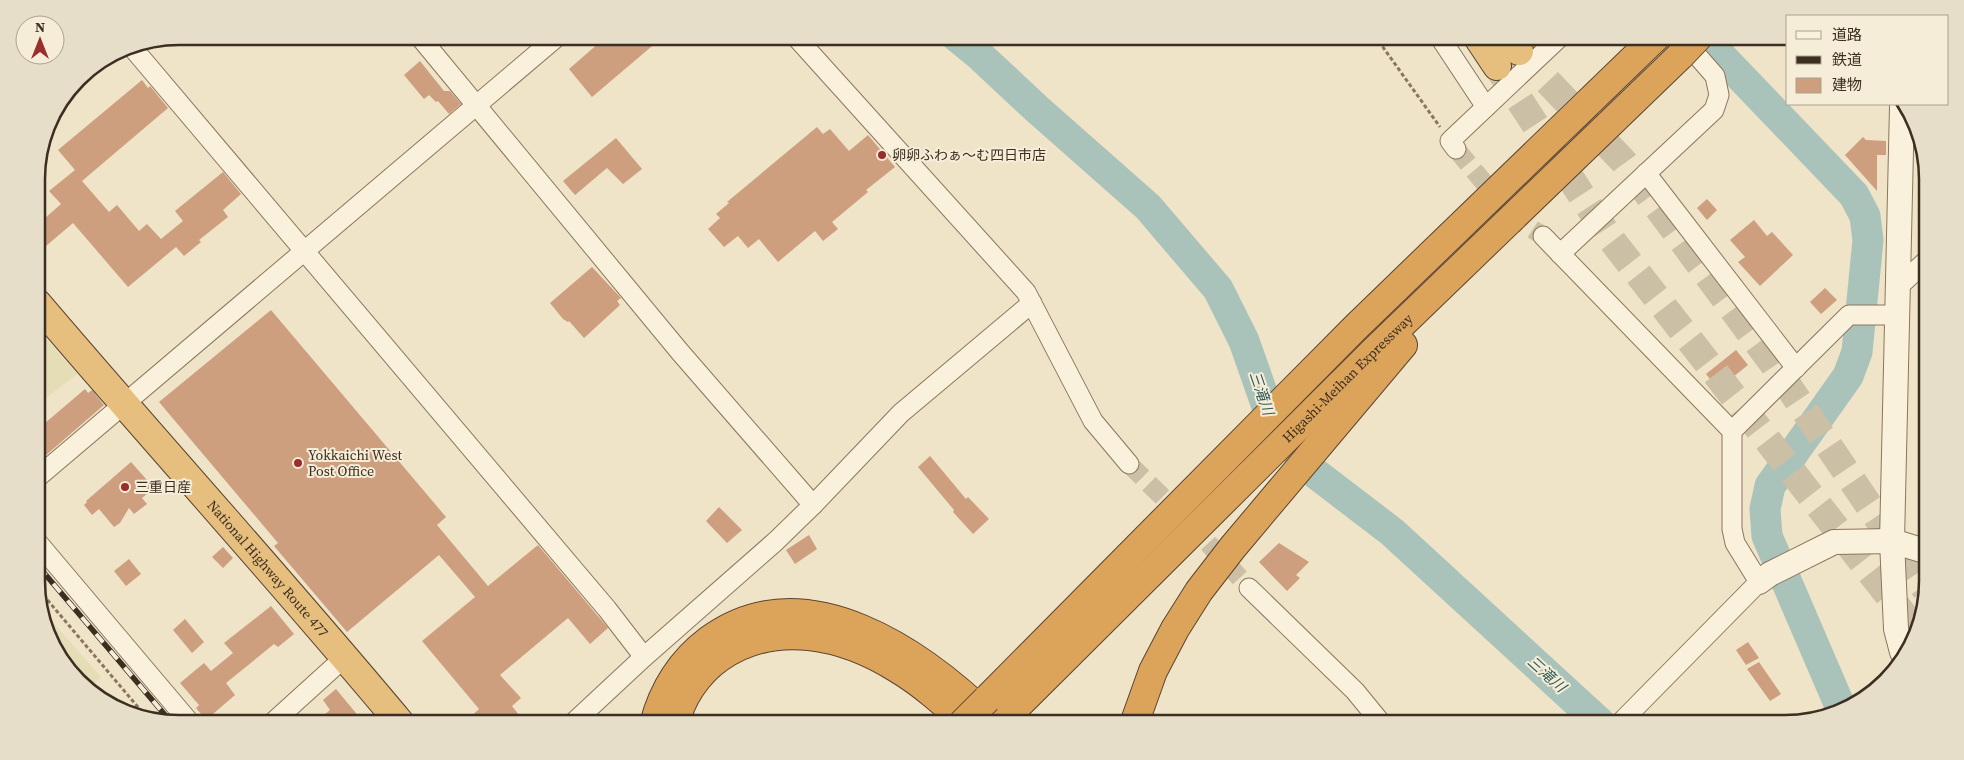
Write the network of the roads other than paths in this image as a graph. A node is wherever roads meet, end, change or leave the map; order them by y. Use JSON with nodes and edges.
{"nodes":[{"id":1,"x":427,"y":45,"type":"edge"},
{"id":2,"x":547,"y":45,"type":"edge"},
{"id":3,"x":803,"y":45,"type":"edge"},
{"id":4,"x":1445,"y":45,"type":"edge"},
{"id":5,"x":1496,"y":45,"type":"edge"},
{"id":6,"x":1551,"y":45,"type":"edge"},
{"id":7,"x":1648,"y":45,"type":"edge"},
{"id":8,"x":1684,"y":45,"type":"edge"},
{"id":9,"x":1688,"y":45,"type":"edge"},
{"id":10,"x":1508,"y":51,"type":"tunnel mouth"},
{"id":11,"x":136,"y":52,"type":"edge"},
{"id":12,"x":476,"y":104,"type":"junction"},
{"id":13,"x":1486,"y":107,"type":"junction"},
{"id":14,"x":1902,"y":114,"type":"edge"},
{"id":15,"x":1453,"y":145,"type":"road end"},
{"id":16,"x":1646,"y":173,"type":"junction"},
{"id":17,"x":1543,"y":236,"type":"tunnel mouth"},
{"id":18,"x":306,"y":251,"type":"junction"},
{"id":19,"x":1560,"y":254,"type":"junction"},
{"id":20,"x":1919,"y":267,"type":"edge"},
{"id":21,"x":1898,"y":287,"type":"junction"},
{"id":22,"x":1032,"y":304,"type":"junction"},
{"id":23,"x":45,"y":311,"type":"edge"},
{"id":24,"x":1887,"y":315,"type":"junction"},
{"id":25,"x":1380,"y":358,"type":"junction"},
{"id":26,"x":1796,"y":368,"type":"junction"},
{"id":27,"x":124,"y":405,"type":"junction"},
{"id":28,"x":1732,"y":431,"type":"junction"},
{"id":29,"x":1129,"y":464,"type":"tunnel mouth"},
{"id":30,"x":45,"y":471,"type":"edge"},
{"id":31,"x":814,"y":505,"type":"junction"},
{"id":32,"x":1892,"y":541,"type":"junction"},
{"id":33,"x":1919,"y":549,"type":"edge"},
{"id":34,"x":45,"y":551,"type":"edge"},
{"id":35,"x":1765,"y":578,"type":"junction"},
{"id":36,"x":1248,"y":588,"type":"tunnel mouth"},
{"id":37,"x":1901,"y":647,"type":"edge"},
{"id":38,"x":345,"y":657,"type":"junction"},
{"id":39,"x":644,"y":657,"type":"junction"},
{"id":40,"x":183,"y":715,"type":"edge"},
{"id":41,"x":281,"y":715,"type":"edge"},
{"id":42,"x":393,"y":715,"type":"edge"},
{"id":43,"x":582,"y":715,"type":"edge"},
{"id":44,"x":656,"y":715,"type":"edge"},
{"id":45,"x":679,"y":715,"type":"edge"},
{"id":46,"x":956,"y":715,"type":"edge"},
{"id":47,"x":997,"y":715,"type":"edge"},
{"id":48,"x":1137,"y":715,"type":"edge"},
{"id":49,"x":1375,"y":715,"type":"edge"},
{"id":50,"x":1629,"y":715,"type":"edge"}],
"edges":[{"from":1,"to":12,"type":"street"},
{"from":2,"to":12,"type":"street"},
{"from":3,"to":22,"type":"street"},
{"from":4,"to":13,"type":"street"},
{"from":5,"to":10,"type":"highway"},
{"from":6,"to":13,"type":"street"},
{"from":7,"to":47,"type":"highway","name":"Higashi-Meihan Expressway"},
{"from":8,"to":25,"type":"highway","name":"Higashi-Meihan Expressway"},
{"from":9,"to":16,"type":"street"},
{"from":11,"to":18,"type":"street"},
{"from":12,"to":18,"type":"street"},
{"from":12,"to":31,"type":"street"},
{"from":13,"to":15,"type":"street"},
{"from":14,"to":21,"type":"street"},
{"from":16,"to":19,"type":"street"},
{"from":16,"to":26,"type":"street"},
{"from":17,"to":19,"type":"street"},
{"from":18,"to":27,"type":"street"},
{"from":18,"to":39,"type":"street"},
{"from":19,"to":28,"type":"street"},
{"from":20,"to":21,"type":"street"},
{"from":21,"to":24,"type":"street"},
{"from":22,"to":29,"type":"street"},
{"from":22,"to":31,"type":"street"},
{"from":23,"to":27,"type":"highway","name":"National Highway Route 477"},
{"from":24,"to":26,"type":"street"},
{"from":24,"to":32,"type":"street"},
{"from":25,"to":47,"type":"highway","name":"Higashi-Meihan Expressway"},
{"from":25,"to":48,"type":"highway"},
{"from":26,"to":28,"type":"street"},
{"from":27,"to":30,"type":"street"},
{"from":27,"to":38,"type":"highway","name":"National Highway Route 477"},
{"from":28,"to":35,"type":"street"},
{"from":31,"to":39,"type":"street"},
{"from":32,"to":33,"type":"street"},
{"from":32,"to":35,"type":"street"},
{"from":32,"to":37,"type":"street"},
{"from":34,"to":40,"type":"street"},
{"from":35,"to":50,"type":"street"},
{"from":36,"to":49,"type":"street"},
{"from":38,"to":41,"type":"street"},
{"from":38,"to":42,"type":"highway","name":"National Highway Route 477"},
{"from":39,"to":43,"type":"street"},
{"from":44,"to":47,"type":"highway"},
{"from":45,"to":46,"type":"highway"}]}
